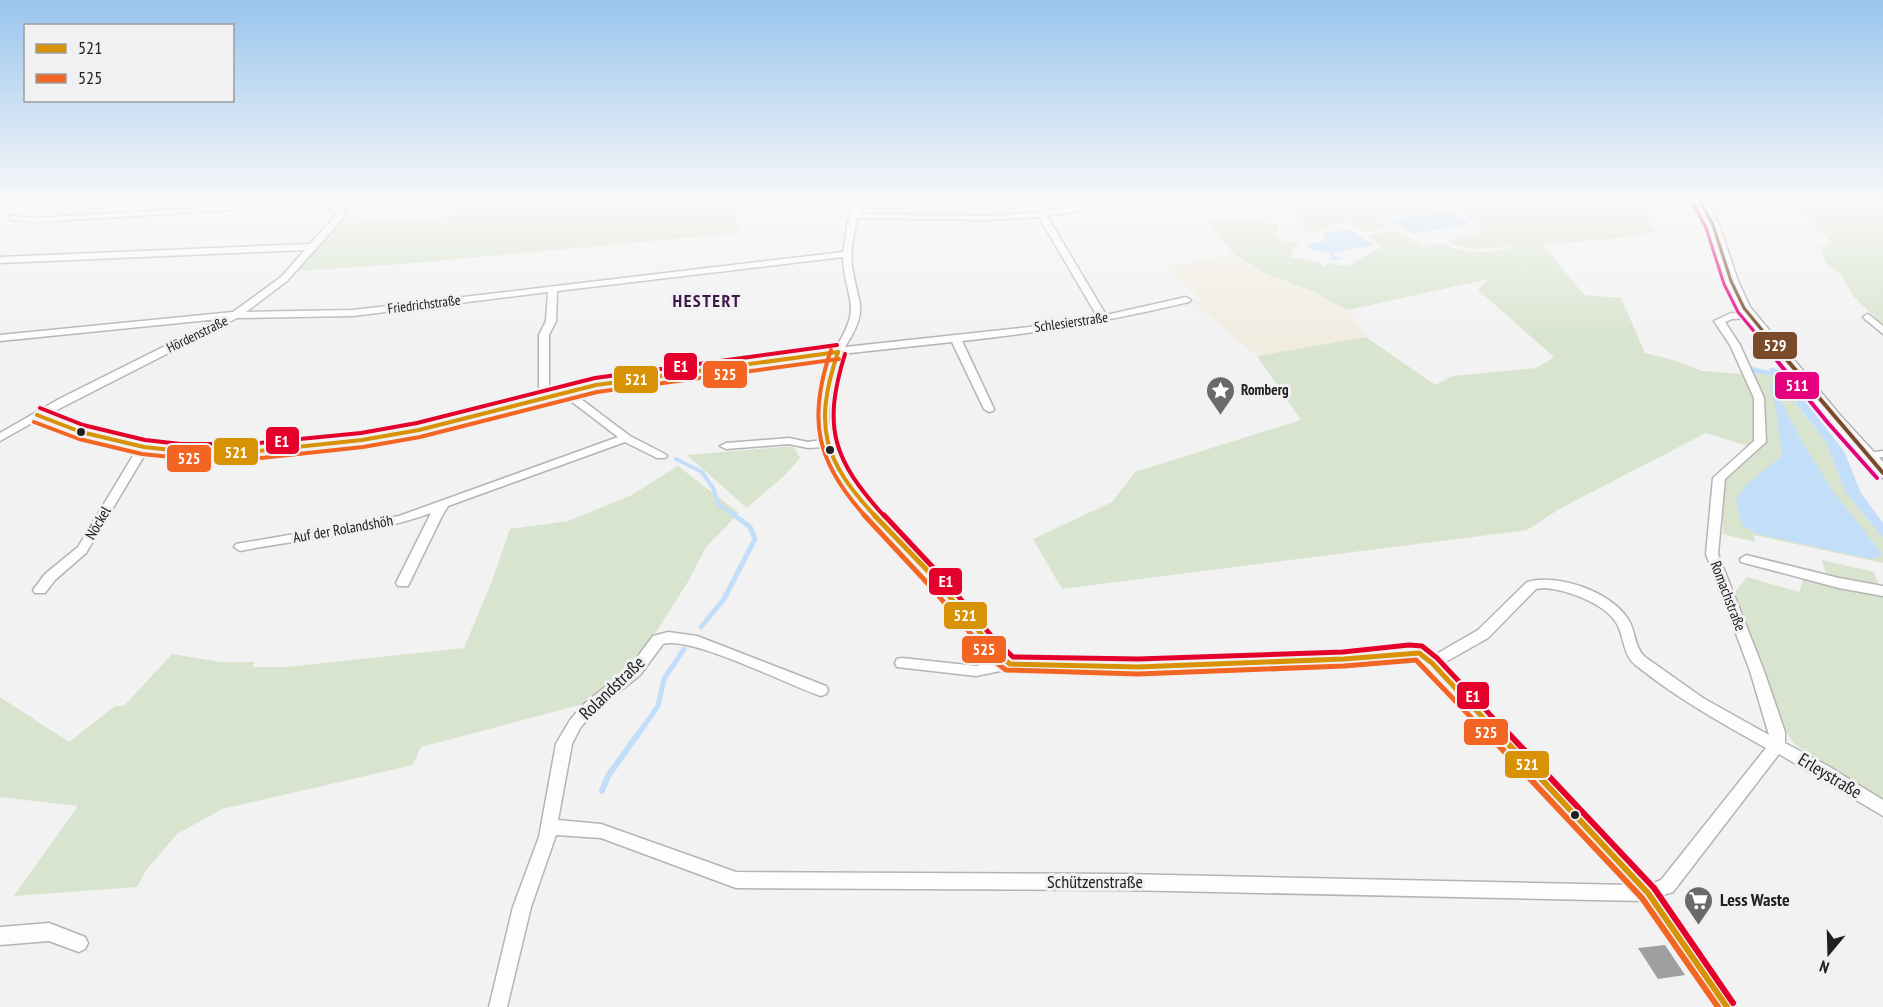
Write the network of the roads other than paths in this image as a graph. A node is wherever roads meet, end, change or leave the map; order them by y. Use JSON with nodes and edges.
{"nodes":[{"id":1,"x":849,"y":246,"type":"edge"},
{"id":2,"x":1061,"y":246,"type":"edge"},
{"id":3,"x":1720,"y":246,"type":"edge"},
{"id":4,"x":311,"y":247,"type":"joint"},
{"id":5,"x":848,"y":254,"type":"junction"},
{"id":6,"x":0,"y":260,"type":"edge"},
{"id":7,"x":553,"y":289,"type":"junction"},
{"id":8,"x":1186,"y":300,"type":"dead end"},
{"id":9,"x":235,"y":315,"type":"junction"},
{"id":10,"x":1750,"y":316,"type":"junction"},
{"id":11,"x":1868,"y":317,"type":"dead end"},
{"id":12,"x":1103,"y":318,"type":"junction"},
{"id":13,"x":1883,"y":331,"type":"edge"},
{"id":14,"x":0,"y":338,"type":"edge"},
{"id":15,"x":956,"y":339,"type":"junction"},
{"id":16,"x":838,"y":352,"type":"junction"},
{"id":17,"x":565,"y":392,"type":"junction"},
{"id":18,"x":544,"y":399,"type":"junction"},
{"id":19,"x":990,"y":409,"type":"dead end"},
{"id":20,"x":37,"y":415,"type":"junction"},
{"id":21,"x":0,"y":438,"type":"edge"},
{"id":22,"x":626,"y":438,"type":"junction"},
{"id":23,"x":826,"y":443,"type":"junction"},
{"id":24,"x":726,"y":446,"type":"dead end"},
{"id":25,"x":144,"y":447,"type":"junction"},
{"id":26,"x":1875,"y":455,"type":"edge"},
{"id":27,"x":661,"y":456,"type":"dead end"},
{"id":28,"x":1883,"y":473,"type":"edge"},
{"id":29,"x":445,"y":503,"type":"junction"},
{"id":30,"x":240,"y":547,"type":"dead end"},
{"id":31,"x":1746,"y":559,"type":"dead end"},
{"id":32,"x":404,"y":583,"type":"dead end"},
{"id":33,"x":40,"y":590,"type":"dead end"},
{"id":34,"x":1883,"y":591,"type":"edge"},
{"id":35,"x":902,"y":663,"type":"dead end"},
{"id":36,"x":1432,"y":663,"type":"junction"},
{"id":37,"x":1010,"y":664,"type":"junction"},
{"id":38,"x":821,"y":690,"type":"dead end"},
{"id":39,"x":1777,"y":745,"type":"junction"},
{"id":40,"x":1883,"y":808,"type":"edge"},
{"id":41,"x":550,"y":827,"type":"junction"},
{"id":42,"x":1648,"y":893,"type":"junction"},
{"id":43,"x":0,"y":936,"type":"edge"},
{"id":44,"x":79,"y":943,"type":"dead end"},
{"id":45,"x":498,"y":1007,"type":"edge"},
{"id":46,"x":1727,"y":1007,"type":"edge"}],
"edges":[{"from":1,"to":5,"type":"street"},
{"from":2,"to":12,"type":"street"},
{"from":3,"to":10,"type":"main road"},
{"from":4,"to":6,"type":"street"},
{"from":4,"to":9,"type":"street","name":"Hördenstraße"},
{"from":5,"to":7,"type":"street","name":"Friedrichstraße"},
{"from":5,"to":16,"type":"street"},
{"from":7,"to":9,"type":"street","name":"Friedrichstraße"},
{"from":7,"to":18,"type":"street"},
{"from":8,"to":12,"type":"street","name":"Schlesierstraße"},
{"from":9,"to":14,"type":"street","name":"Friedrichstraße"},
{"from":9,"to":20,"type":"street","name":"Hördenstraße"},
{"from":10,"to":26,"type":"main road"},
{"from":10,"to":39,"type":"street","name":"Romachstraße"},
{"from":11,"to":13,"type":"street"},
{"from":12,"to":15,"type":"street","name":"Schlesierstraße"},
{"from":15,"to":16,"type":"street","name":"Schlesierstraße"},
{"from":15,"to":19,"type":"street"},
{"from":16,"to":17,"type":"street","name":"Schlesierstraße"},
{"from":16,"to":23,"type":"street"},
{"from":17,"to":18,"type":"street","name":"Schlesierstraße"},
{"from":17,"to":22,"type":"street"},
{"from":18,"to":25,"type":"street","name":"Schlesierstraße"},
{"from":20,"to":21,"type":"street","name":"Hördenstraße"},
{"from":20,"to":25,"type":"street","name":"Schlesierstraße"},
{"from":22,"to":27,"type":"street"},
{"from":22,"to":29,"type":"street","name":"Auf der Rolandshöh"},
{"from":23,"to":24,"type":"street"},
{"from":23,"to":37,"type":"street"},
{"from":25,"to":33,"type":"street","name":"Nöckel"},
{"from":26,"to":28,"type":"main road"},
{"from":29,"to":30,"type":"street","name":"Auf der Rolandshöh"},
{"from":29,"to":32,"type":"street"},
{"from":31,"to":34,"type":"street","name":"Romachstraße"},
{"from":35,"to":37,"type":"street"},
{"from":36,"to":37,"type":"street"},
{"from":36,"to":39,"type":"street"},
{"from":36,"to":42,"type":"street"},
{"from":38,"to":41,"type":"street","name":"Rolandstraße"},
{"from":39,"to":40,"type":"street","name":"Erleystraße"},
{"from":39,"to":42,"type":"street"},
{"from":41,"to":42,"type":"street","name":"Schützenstraße"},
{"from":41,"to":45,"type":"street","name":"Rolandstraße"},
{"from":42,"to":46,"type":"street"},
{"from":43,"to":44,"type":"street"}]}
